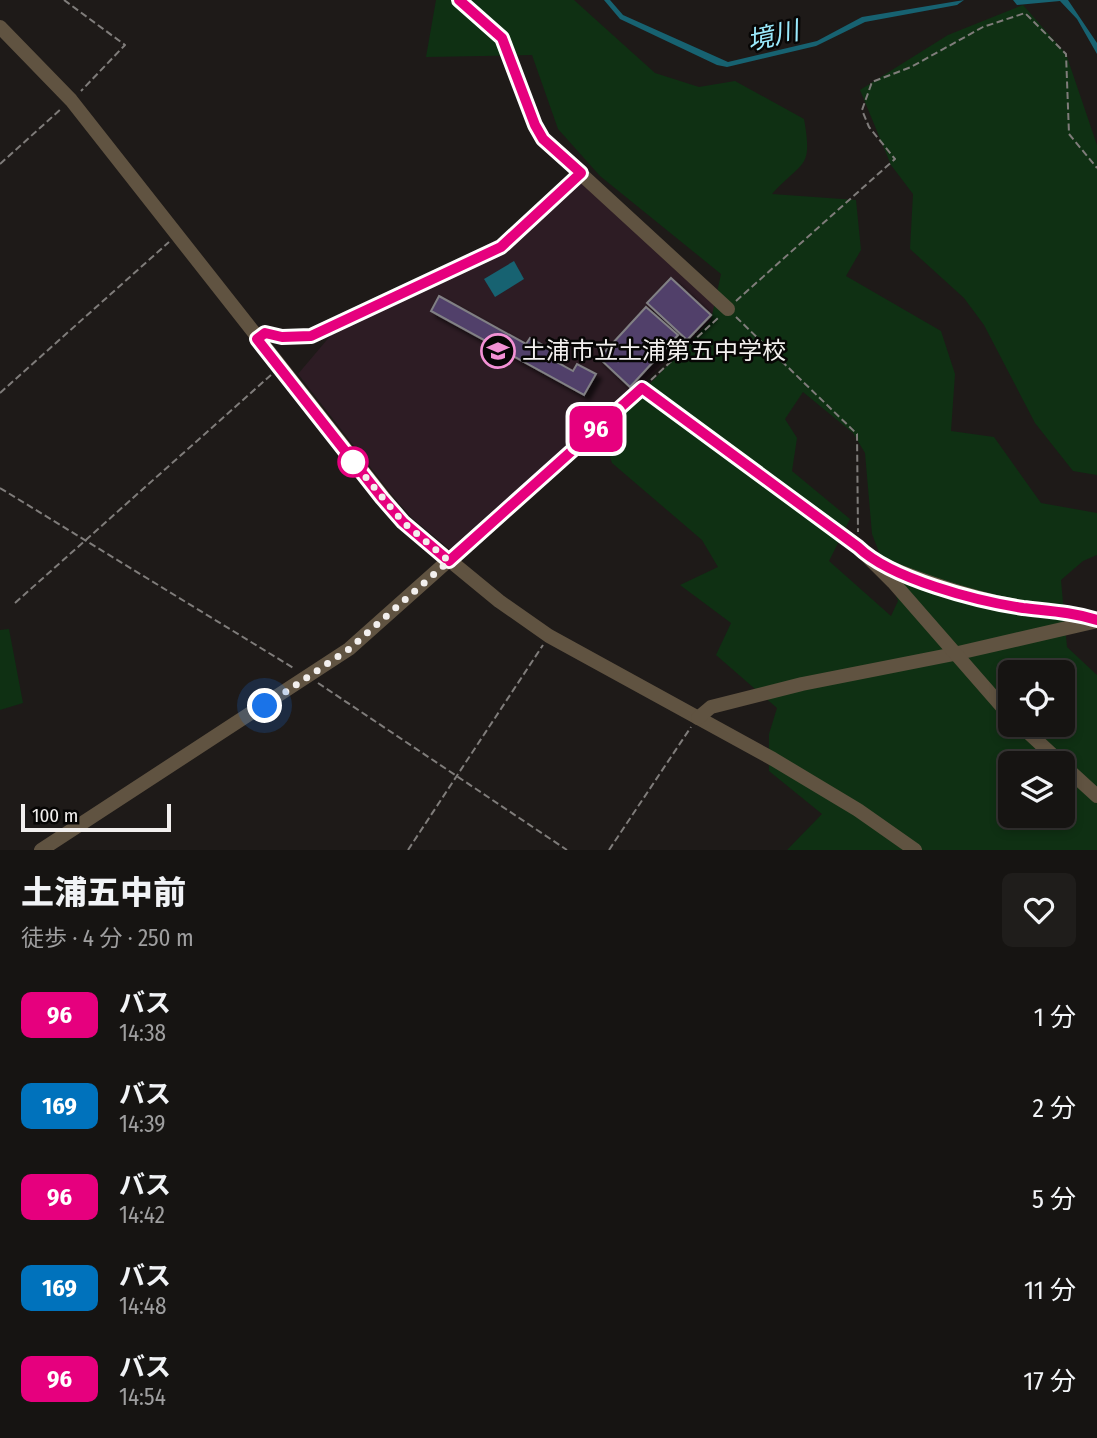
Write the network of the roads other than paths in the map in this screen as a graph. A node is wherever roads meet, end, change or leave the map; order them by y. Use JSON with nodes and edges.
{"nodes":[{"id":1,"x":459,"y":0,"type":"edge"},
{"id":2,"x":0,"y":27,"type":"edge"},
{"id":3,"x":581,"y":173,"type":"junction"},
{"id":4,"x":728,"y":309,"type":"road end"},
{"id":5,"x":257,"y":339,"type":"junction"},
{"id":6,"x":449,"y":561,"type":"junction"},
{"id":7,"x":872,"y":561,"type":"junction"},
{"id":8,"x":1097,"y":620,"type":"edge"},
{"id":9,"x":954,"y":654,"type":"junction"},
{"id":10,"x":998,"y":703,"type":"edge"},
{"id":11,"x":698,"y":718,"type":"junction"},
{"id":12,"x":1033,"y":737,"type":"edge"},
{"id":13,"x":1048,"y":751,"type":"edge"},
{"id":14,"x":1075,"y":776,"type":"edge"},
{"id":15,"x":1097,"y":796,"type":"edge"},
{"id":16,"x":41,"y":850,"type":"edge"},
{"id":17,"x":915,"y":850,"type":"edge"}],
"edges":[{"from":1,"to":3,"type":"street"},
{"from":2,"to":5,"type":"street"},
{"from":3,"to":4,"type":"street"},
{"from":3,"to":5,"type":"street"},
{"from":5,"to":6,"type":"street"},
{"from":6,"to":7,"type":"street"},
{"from":6,"to":11,"type":"street"},
{"from":6,"to":16,"type":"street"},
{"from":7,"to":8,"type":"street"},
{"from":7,"to":9,"type":"street"},
{"from":8,"to":9,"type":"street"},
{"from":9,"to":10,"type":"street"},
{"from":9,"to":11,"type":"street"},
{"from":11,"to":17,"type":"street"},
{"from":12,"to":13,"type":"street"},
{"from":14,"to":15,"type":"street"}]}
